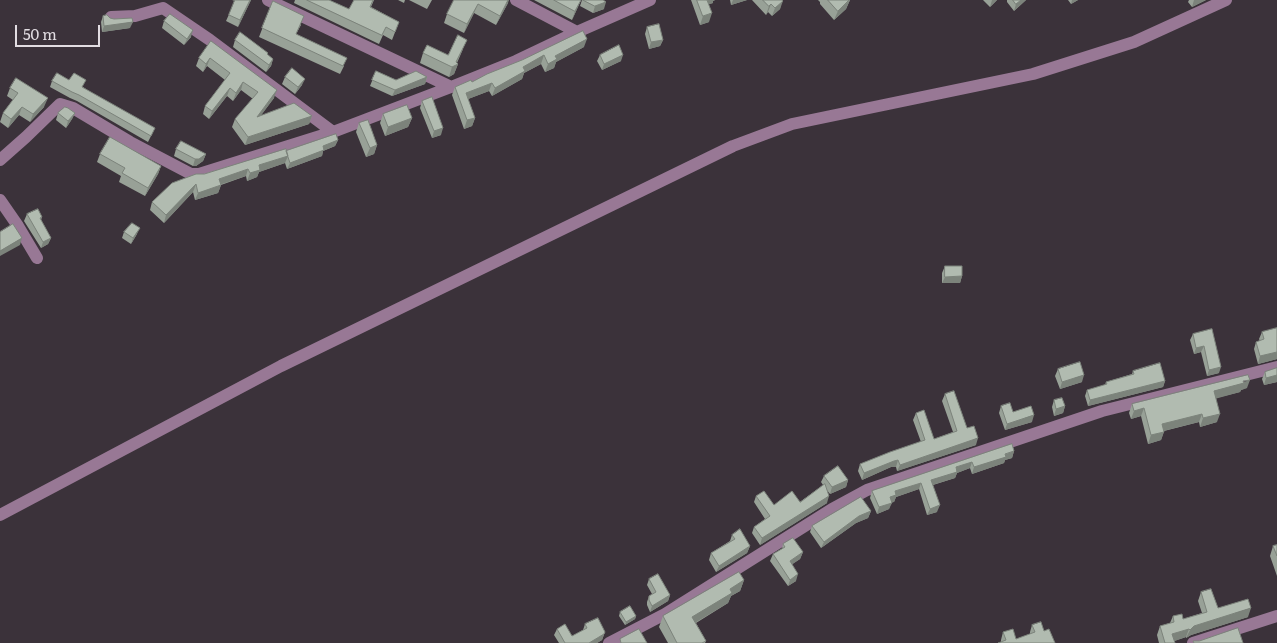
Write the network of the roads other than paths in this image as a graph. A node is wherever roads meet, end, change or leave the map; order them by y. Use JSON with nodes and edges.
{"nodes":[{"id":1,"x":268,"y":0,"type":"edge"},
{"id":2,"x":516,"y":0,"type":"edge"},
{"id":3,"x":650,"y":0,"type":"edge"},
{"id":4,"x":1226,"y":0,"type":"edge"},
{"id":5,"x":111,"y":18,"type":"edge"},
{"id":6,"x":577,"y":32,"type":"junction"},
{"id":7,"x":451,"y":87,"type":"junction"},
{"id":8,"x":333,"y":132,"type":"junction"},
{"id":9,"x":0,"y":160,"type":"edge"},
{"id":10,"x":0,"y":200,"type":"edge"},
{"id":11,"x":37,"y":258,"type":"dead end"},
{"id":12,"x":1277,"y":367,"type":"edge"},
{"id":13,"x":0,"y":515,"type":"edge"},
{"id":14,"x":1277,"y":616,"type":"edge"},
{"id":15,"x":609,"y":643,"type":"edge"},
{"id":16,"x":1193,"y":643,"type":"edge"}],
"edges":[{"from":1,"to":7,"type":"street"},
{"from":2,"to":6,"type":"street"},
{"from":3,"to":6,"type":"street"},
{"from":4,"to":13,"type":"street"},
{"from":5,"to":8,"type":"street"},
{"from":6,"to":7,"type":"street"},
{"from":7,"to":8,"type":"street"},
{"from":8,"to":9,"type":"street"},
{"from":10,"to":11,"type":"street"},
{"from":12,"to":15,"type":"street"},
{"from":14,"to":16,"type":"street"}]}
